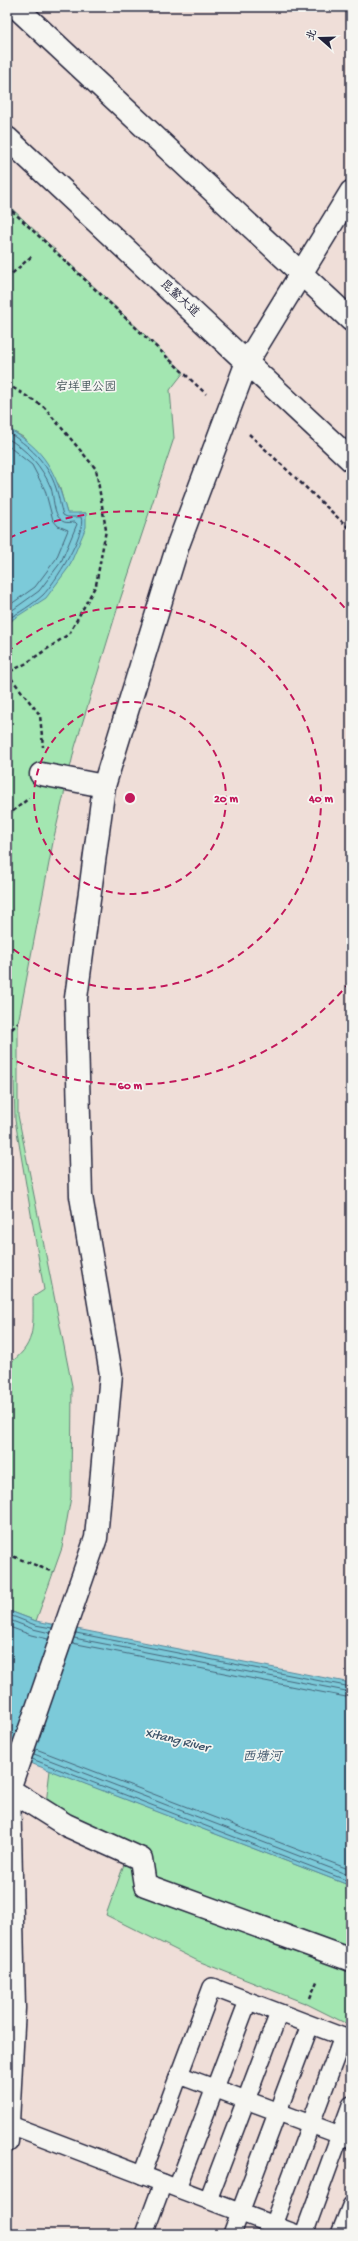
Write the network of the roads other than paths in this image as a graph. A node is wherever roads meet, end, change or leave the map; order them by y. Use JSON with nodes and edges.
{"nodes":[{"id":1,"x":16,"y":7,"type":"edge"},
{"id":2,"x":7,"y":138,"type":"edge"},
{"id":3,"x":351,"y":192,"type":"edge"},
{"id":4,"x":301,"y":271,"type":"junction"},
{"id":5,"x":351,"y":320,"type":"edge"},
{"id":6,"x":247,"y":362,"type":"junction"},
{"id":7,"x":351,"y":460,"type":"edge"},
{"id":8,"x":41,"y":774,"type":"dead end"},
{"id":9,"x":104,"y":786,"type":"junction"},
{"id":10,"x":8,"y":1789,"type":"edge"},
{"id":11,"x":351,"y":1960,"type":"edge"},
{"id":12,"x":248,"y":2001,"type":"junction"},
{"id":13,"x":279,"y":2013,"type":"junction"},
{"id":14,"x":310,"y":2025,"type":"junction"},
{"id":15,"x":347,"y":2039,"type":"edge"},
{"id":16,"x":9,"y":2059,"type":"edge"},
{"id":17,"x":179,"y":2075,"type":"junction"},
{"id":18,"x":214,"y":2088,"type":"junction"},
{"id":19,"x":245,"y":2099,"type":"junction"},
{"id":20,"x":351,"y":2105,"type":"edge"},
{"id":21,"x":278,"y":2112,"type":"junction"},
{"id":22,"x":311,"y":2124,"type":"junction"},
{"id":23,"x":7,"y":2132,"type":"edge"},
{"id":24,"x":345,"y":2137,"type":"edge"},
{"id":25,"x":142,"y":2175,"type":"junction"},
{"id":26,"x":170,"y":2186,"type":"junction"},
{"id":27,"x":208,"y":2200,"type":"junction"},
{"id":28,"x":351,"y":2206,"type":"edge"},
{"id":29,"x":240,"y":2212,"type":"junction"},
{"id":30,"x":273,"y":2225,"type":"junction"},
{"id":31,"x":144,"y":2234,"type":"edge"},
{"id":32,"x":232,"y":2234,"type":"edge"},
{"id":33,"x":297,"y":2234,"type":"edge"},
{"id":34,"x":304,"y":2234,"type":"edge"},
{"id":35,"x":340,"y":2234,"type":"edge"}],
"edges":[{"from":1,"to":4,"type":"street"},
{"from":2,"to":6,"type":"street","name":"昆鳌大道"},
{"from":3,"to":4,"type":"street"},
{"from":4,"to":5,"type":"street"},
{"from":4,"to":6,"type":"street"},
{"from":6,"to":7,"type":"street","name":"昆鳌大道"},
{"from":6,"to":9,"type":"street"},
{"from":8,"to":9,"type":"street"},
{"from":9,"to":10,"type":"street"},
{"from":10,"to":11,"type":"street"},
{"from":10,"to":16,"type":"street"},
{"from":12,"to":13,"type":"lane"},
{"from":12,"to":17,"type":"lane"},
{"from":12,"to":18,"type":"lane"},
{"from":13,"to":14,"type":"lane"},
{"from":13,"to":19,"type":"lane"},
{"from":14,"to":15,"type":"lane"},
{"from":14,"to":21,"type":"lane"},
{"from":15,"to":22,"type":"lane"},
{"from":16,"to":23,"type":"street"},
{"from":17,"to":18,"type":"lane"},
{"from":17,"to":25,"type":"lane"},
{"from":18,"to":19,"type":"lane"},
{"from":18,"to":26,"type":"lane"},
{"from":19,"to":21,"type":"lane"},
{"from":19,"to":27,"type":"lane"},
{"from":20,"to":24,"type":"lane"},
{"from":21,"to":22,"type":"lane"},
{"from":21,"to":29,"type":"lane"},
{"from":22,"to":24,"type":"lane"},
{"from":22,"to":30,"type":"lane"},
{"from":23,"to":25,"type":"lane"},
{"from":24,"to":34,"type":"lane"},
{"from":25,"to":26,"type":"lane"},
{"from":26,"to":27,"type":"lane"},
{"from":26,"to":31,"type":"lane"},
{"from":27,"to":29,"type":"lane"},
{"from":28,"to":35,"type":"lane"},
{"from":29,"to":30,"type":"lane"},
{"from":29,"to":32,"type":"lane"},
{"from":30,"to":33,"type":"lane"}]}
